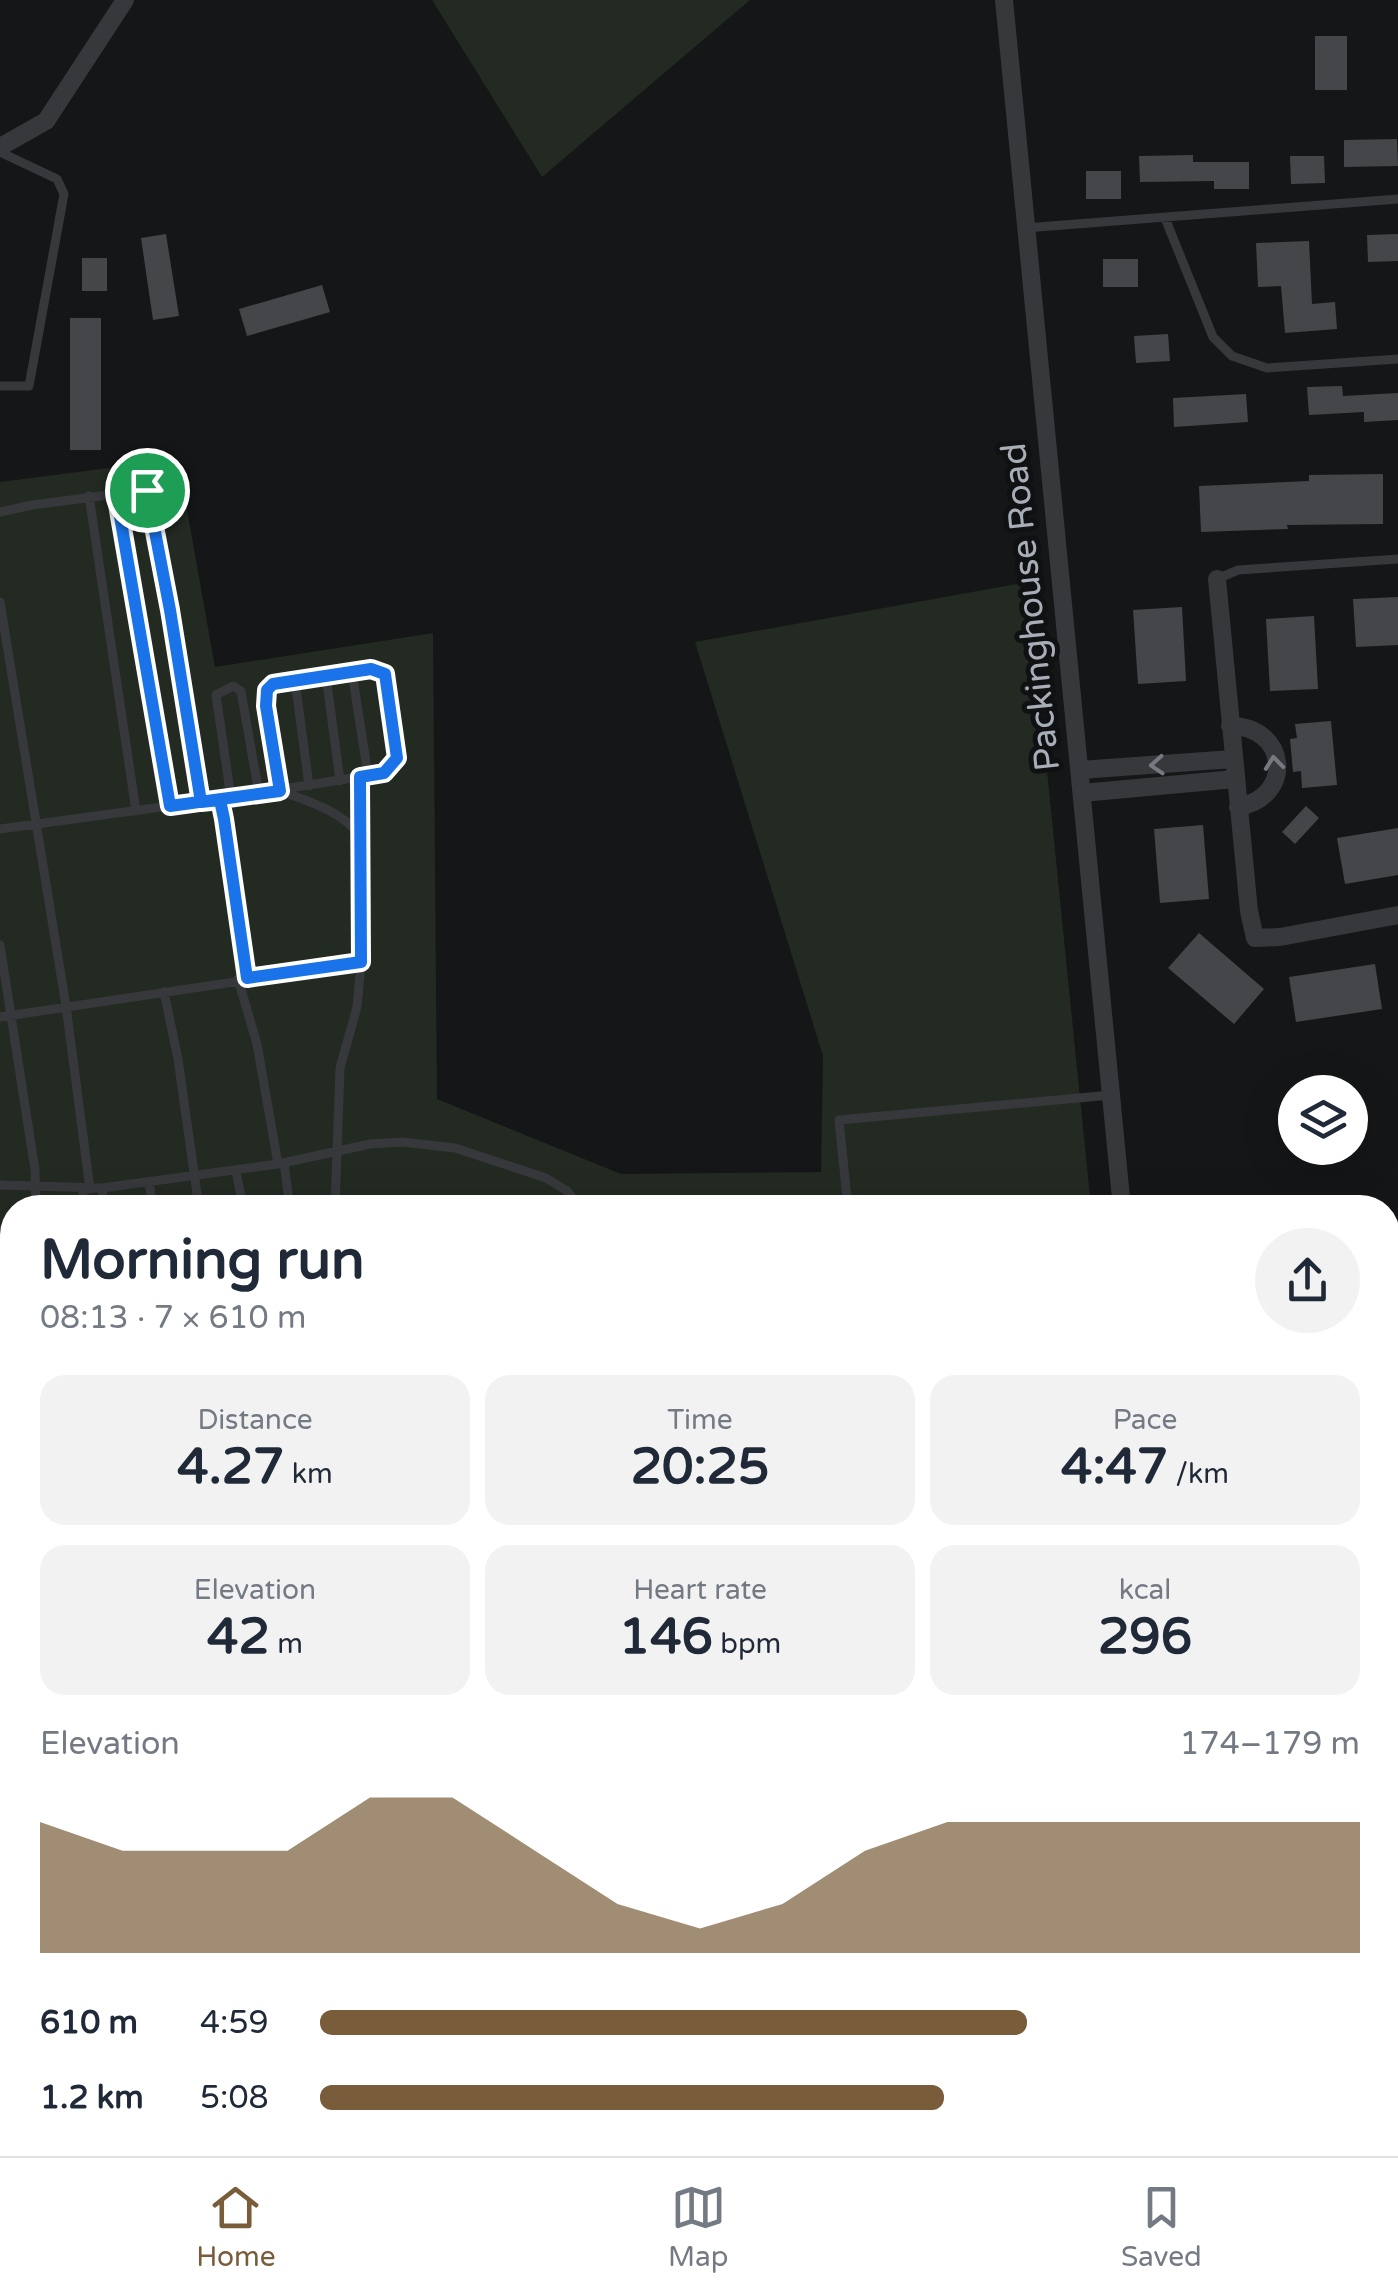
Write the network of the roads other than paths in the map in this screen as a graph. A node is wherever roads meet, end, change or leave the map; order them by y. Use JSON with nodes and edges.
{"nodes":[{"id":1,"x":125,"y":0,"type":"edge"},
{"id":2,"x":1004,"y":0,"type":"edge"},
{"id":3,"x":0,"y":149,"type":"edge"},
{"id":4,"x":1398,"y":199,"type":"edge"},
{"id":5,"x":1165,"y":218,"type":"junction"},
{"id":6,"x":1026,"y":228,"type":"junction"},
{"id":7,"x":1398,"y":358,"type":"edge"},
{"id":8,"x":0,"y":386,"type":"edge"},
{"id":9,"x":116,"y":493,"type":"junction"},
{"id":10,"x":90,"y":496,"type":"junction"},
{"id":11,"x":0,"y":512,"type":"edge"},
{"id":12,"x":1398,"y":559,"type":"edge"},
{"id":13,"x":1216,"y":579,"type":"joint"},
{"id":14,"x":0,"y":602,"type":"edge"},
{"id":15,"x":352,"y":672,"type":"junction"},
{"id":16,"x":326,"y":676,"type":"junction"},
{"id":17,"x":295,"y":680,"type":"junction"},
{"id":18,"x":1230,"y":726,"type":"junction"},
{"id":19,"x":1233,"y":759,"type":"junction"},
{"id":20,"x":1080,"y":770,"type":"junction"},
{"id":21,"x":364,"y":776,"type":"junction"},
{"id":22,"x":1235,"y":779,"type":"junction"},
{"id":23,"x":340,"y":781,"type":"junction"},
{"id":24,"x":310,"y":786,"type":"junction"},
{"id":25,"x":280,"y":791,"type":"junction"},
{"id":26,"x":1082,"y":792,"type":"junction"},
{"id":27,"x":259,"y":794,"type":"junction"},
{"id":28,"x":225,"y":799,"type":"junction"},
{"id":29,"x":201,"y":802,"type":"junction"},
{"id":30,"x":170,"y":806,"type":"junction"},
{"id":31,"x":1238,"y":807,"type":"junction"},
{"id":32,"x":136,"y":811,"type":"junction"},
{"id":33,"x":36,"y":826,"type":"junction"},
{"id":34,"x":0,"y":829,"type":"edge"},
{"id":35,"x":362,"y":838,"type":"junction"},
{"id":36,"x":1398,"y":914,"type":"edge"},
{"id":37,"x":0,"y":945,"type":"edge"},
{"id":38,"x":361,"y":962,"type":"junction"},
{"id":39,"x":242,"y":978,"type":"junction"},
{"id":40,"x":164,"y":992,"type":"junction"},
{"id":41,"x":66,"y":1006,"type":"junction"},
{"id":42,"x":5,"y":1016,"type":"edge"},
{"id":43,"x":1111,"y":1095,"type":"junction"},
{"id":44,"x":335,"y":1152,"type":"junction"},
{"id":45,"x":281,"y":1163,"type":"junction"},
{"id":46,"x":236,"y":1170,"type":"junction"},
{"id":47,"x":195,"y":1176,"type":"junction"},
{"id":48,"x":149,"y":1182,"type":"junction"},
{"id":49,"x":0,"y":1185,"type":"edge"},
{"id":50,"x":36,"y":1187,"type":"junction"},
{"id":51,"x":91,"y":1189,"type":"junction"},
{"id":52,"x":36,"y":1195,"type":"edge"},
{"id":53,"x":88,"y":1195,"type":"edge"},
{"id":54,"x":95,"y":1195,"type":"edge"},
{"id":55,"x":152,"y":1195,"type":"edge"},
{"id":56,"x":197,"y":1195,"type":"edge"},
{"id":57,"x":241,"y":1195,"type":"edge"},
{"id":58,"x":287,"y":1195,"type":"edge"},
{"id":59,"x":335,"y":1195,"type":"edge"},
{"id":60,"x":570,"y":1195,"type":"edge"},
{"id":61,"x":847,"y":1195,"type":"edge"},
{"id":62,"x":1121,"y":1195,"type":"edge"}],
"edges":[{"from":1,"to":3,"type":"street"},
{"from":2,"to":6,"type":"street","name":"Packinghouse Road"},
{"from":3,"to":8,"type":"lane"},
{"from":4,"to":5,"type":"lane"},
{"from":5,"to":6,"type":"lane"},
{"from":5,"to":7,"type":"lane"},
{"from":6,"to":20,"type":"street","name":"Packinghouse Road"},
{"from":9,"to":10,"type":"lane"},
{"from":9,"to":29,"type":"lane"},
{"from":9,"to":30,"type":"lane"},
{"from":10,"to":11,"type":"lane"},
{"from":10,"to":32,"type":"lane"},
{"from":12,"to":13,"type":"lane"},
{"from":13,"to":18,"type":"street"},
{"from":14,"to":33,"type":"lane"},
{"from":15,"to":16,"type":"lane"},
{"from":15,"to":21,"type":"lane"},
{"from":15,"to":21,"type":"lane"},
{"from":16,"to":17,"type":"lane"},
{"from":16,"to":23,"type":"lane"},
{"from":17,"to":24,"type":"lane"},
{"from":17,"to":25,"type":"lane"},
{"from":18,"to":19,"type":"street"},
{"from":31,"to":18,"type":"street","one_way":true},
{"from":19,"to":20,"type":"street","one_way":true},
{"from":19,"to":22,"type":"street"},
{"from":20,"to":26,"type":"street","name":"Packinghouse Road"},
{"from":21,"to":23,"type":"lane"},
{"from":21,"to":35,"type":"lane"},
{"from":22,"to":26,"type":"street"},
{"from":22,"to":31,"type":"street"},
{"from":23,"to":24,"type":"lane"},
{"from":24,"to":25,"type":"lane"},
{"from":25,"to":27,"type":"lane"},
{"from":25,"to":35,"type":"lane"},
{"from":26,"to":43,"type":"street","name":"Packinghouse Road"},
{"from":27,"to":28,"type":"lane"},
{"from":27,"to":28,"type":"lane"},
{"from":28,"to":29,"type":"lane"},
{"from":28,"to":39,"type":"lane"},
{"from":29,"to":30,"type":"lane"},
{"from":30,"to":32,"type":"lane"},
{"from":31,"to":36,"type":"street"},
{"from":32,"to":33,"type":"lane"},
{"from":33,"to":34,"type":"lane"},
{"from":33,"to":41,"type":"lane"},
{"from":35,"to":38,"type":"lane"},
{"from":37,"to":42,"type":"lane"},
{"from":38,"to":39,"type":"lane"},
{"from":38,"to":44,"type":"lane"},
{"from":39,"to":40,"type":"lane"},
{"from":39,"to":45,"type":"lane"},
{"from":40,"to":41,"type":"lane"},
{"from":40,"to":47,"type":"lane"},
{"from":41,"to":42,"type":"lane"},
{"from":41,"to":51,"type":"lane"},
{"from":42,"to":50,"type":"lane"},
{"from":43,"to":61,"type":"lane"},
{"from":43,"to":62,"type":"street","name":"Packinghouse Road"},
{"from":44,"to":45,"type":"lane"},
{"from":44,"to":59,"type":"lane"},
{"from":44,"to":60,"type":"lane"},
{"from":45,"to":46,"type":"lane"},
{"from":45,"to":58,"type":"lane"},
{"from":46,"to":47,"type":"lane"},
{"from":46,"to":57,"type":"lane"},
{"from":47,"to":48,"type":"lane"},
{"from":47,"to":56,"type":"lane"},
{"from":48,"to":51,"type":"lane"},
{"from":48,"to":55,"type":"lane"},
{"from":49,"to":50,"type":"lane"},
{"from":50,"to":51,"type":"lane"},
{"from":50,"to":52,"type":"lane"},
{"from":51,"to":53,"type":"lane"},
{"from":51,"to":54,"type":"lane"}]}
